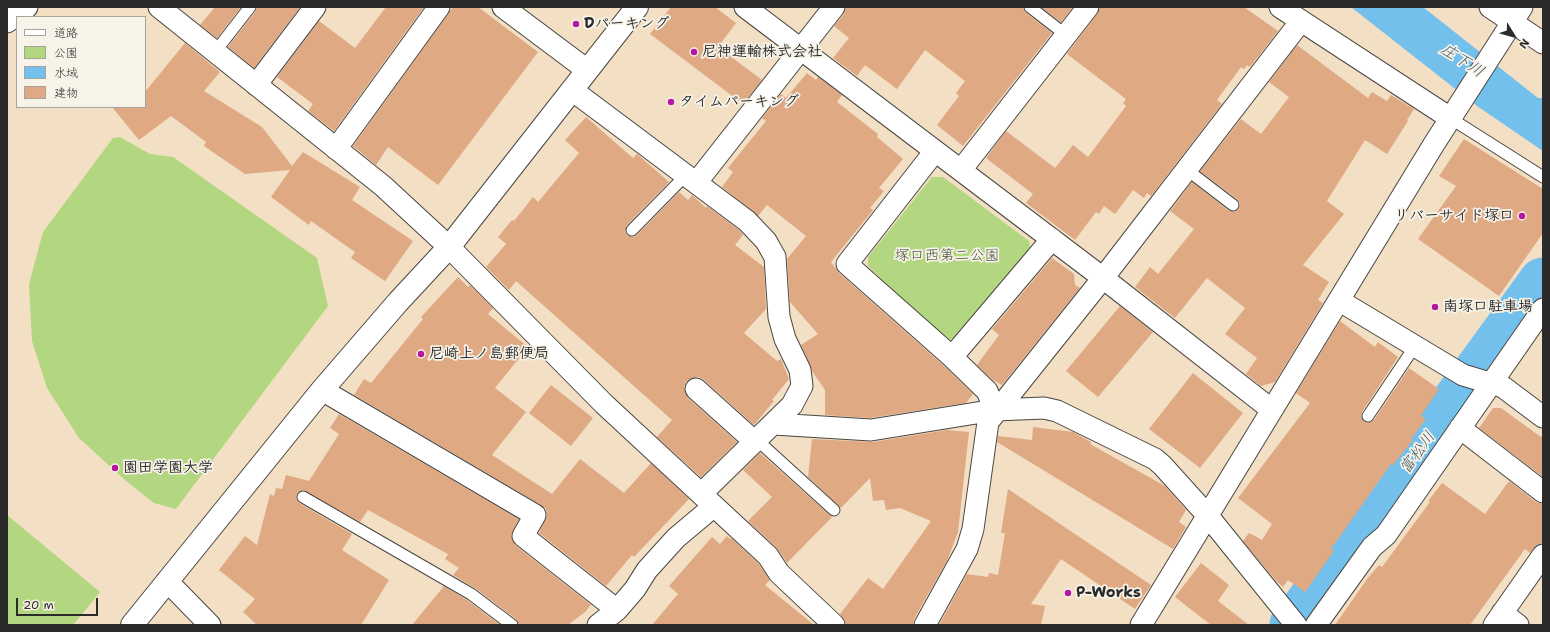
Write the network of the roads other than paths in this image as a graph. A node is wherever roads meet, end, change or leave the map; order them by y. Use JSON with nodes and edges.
{"nodes":[{"id":1,"x":27,"y":7,"type":"edge"},
{"id":2,"x":160,"y":7,"type":"edge"},
{"id":3,"x":250,"y":7,"type":"edge"},
{"id":4,"x":314,"y":7,"type":"edge"},
{"id":5,"x":439,"y":7,"type":"edge"},
{"id":6,"x":503,"y":7,"type":"edge"},
{"id":7,"x":636,"y":7,"type":"edge"},
{"id":8,"x":745,"y":7,"type":"edge"},
{"id":9,"x":834,"y":7,"type":"edge"},
{"id":10,"x":1030,"y":7,"type":"edge"},
{"id":11,"x":1088,"y":7,"type":"edge"},
{"id":12,"x":1280,"y":7,"type":"edge"},
{"id":13,"x":1490,"y":7,"type":"edge"},
{"id":14,"x":1301,"y":21,"type":"junction"},
{"id":15,"x":1512,"y":21,"type":"edge"},
{"id":16,"x":7,"y":22,"type":"edge"},
{"id":17,"x":1066,"y":35,"type":"junction"},
{"id":18,"x":1543,"y":43,"type":"edge"},
{"id":19,"x":802,"y":49,"type":"junction"},
{"id":20,"x":215,"y":52,"type":"junction"},
{"id":21,"x":588,"y":70,"type":"junction"},
{"id":22,"x":256,"y":85,"type":"junction"},
{"id":23,"x":572,"y":90,"type":"junction"},
{"id":24,"x":1454,"y":112,"type":"junction"},
{"id":25,"x":336,"y":149,"type":"junction"},
{"id":26,"x":935,"y":151,"type":"junction"},
{"id":27,"x":1186,"y":169,"type":"junction"},
{"id":28,"x":961,"y":170,"type":"junction"},
{"id":29,"x":1543,"y":177,"type":"edge"},
{"id":30,"x":691,"y":179,"type":"junction"},
{"id":31,"x":1233,"y":205,"type":"dead end"},
{"id":32,"x":632,"y":230,"type":"dead end"},
{"id":33,"x":1052,"y":240,"type":"junction"},
{"id":34,"x":449,"y":247,"type":"junction"},
{"id":35,"x":1103,"y":278,"type":"junction"},
{"id":36,"x":1340,"y":301,"type":"junction"},
{"id":37,"x":1543,"y":309,"type":"edge"},
{"id":38,"x":1415,"y":346,"type":"junction"},
{"id":39,"x":952,"y":357,"type":"junction"},
{"id":40,"x":1488,"y":382,"type":"junction"},
{"id":41,"x":696,"y":389,"type":"dead end"},
{"id":42,"x":322,"y":390,"type":"junction"},
{"id":43,"x":995,"y":410,"type":"junction"},
{"id":44,"x":1272,"y":410,"type":"junction"},
{"id":45,"x":1368,"y":416,"type":"dead end"},
{"id":46,"x":1543,"y":417,"type":"edge"},
{"id":47,"x":774,"y":424,"type":"junction"},
{"id":48,"x":1460,"y":428,"type":"junction"},
{"id":49,"x":756,"y":441,"type":"junction"},
{"id":50,"x":1543,"y":492,"type":"edge"},
{"id":51,"x":303,"y":497,"type":"dead end"},
{"id":52,"x":708,"y":500,"type":"junction"},
{"id":53,"x":834,"y":510,"type":"dead end"},
{"id":54,"x":1208,"y":516,"type":"junction"},
{"id":55,"x":1543,"y":555,"type":"edge"},
{"id":56,"x":167,"y":581,"type":"junction"},
{"id":57,"x":618,"y":610,"type":"junction"},
{"id":58,"x":1505,"y":621,"type":"edge"},
{"id":59,"x":1293,"y":622,"type":"edge"},
{"id":60,"x":132,"y":625,"type":"edge"},
{"id":61,"x":210,"y":625,"type":"edge"},
{"id":62,"x":512,"y":625,"type":"edge"},
{"id":63,"x":598,"y":625,"type":"edge"},
{"id":64,"x":834,"y":625,"type":"edge"},
{"id":65,"x":925,"y":625,"type":"edge"},
{"id":66,"x":1141,"y":625,"type":"edge"},
{"id":67,"x":1316,"y":625,"type":"edge"}],
"edges":[{"from":1,"to":16,"type":"street"},
{"from":2,"to":20,"type":"street"},
{"from":3,"to":20,"type":"lane"},
{"from":4,"to":22,"type":"street"},
{"from":5,"to":25,"type":"street"},
{"from":6,"to":21,"type":"street"},
{"from":7,"to":21,"type":"street"},
{"from":8,"to":19,"type":"street"},
{"from":9,"to":19,"type":"street"},
{"from":10,"to":17,"type":"lane"},
{"from":11,"to":17,"type":"street"},
{"from":12,"to":14,"type":"street"},
{"from":13,"to":15,"type":"street"},
{"from":14,"to":24,"type":"street"},
{"from":14,"to":27,"type":"street"},
{"from":15,"to":18,"type":"street"},
{"from":15,"to":24,"type":"street"},
{"from":17,"to":28,"type":"street"},
{"from":19,"to":26,"type":"street"},
{"from":19,"to":30,"type":"street"},
{"from":20,"to":22,"type":"street"},
{"from":21,"to":23,"type":"street"},
{"from":22,"to":25,"type":"street"},
{"from":23,"to":30,"type":"street"},
{"from":23,"to":34,"type":"street"},
{"from":24,"to":29,"type":"lane"},
{"from":24,"to":36,"type":"street"},
{"from":25,"to":34,"type":"street"},
{"from":26,"to":28,"type":"street"},
{"from":26,"to":39,"type":"street"},
{"from":27,"to":31,"type":"lane"},
{"from":27,"to":35,"type":"street"},
{"from":28,"to":33,"type":"street"},
{"from":30,"to":32,"type":"lane"},
{"from":30,"to":47,"type":"street"},
{"from":33,"to":35,"type":"street"},
{"from":33,"to":39,"type":"street"},
{"from":34,"to":42,"type":"street"},
{"from":34,"to":52,"type":"street"},
{"from":35,"to":43,"type":"street"},
{"from":35,"to":44,"type":"street"},
{"from":36,"to":38,"type":"street"},
{"from":36,"to":44,"type":"street"},
{"from":37,"to":40,"type":"street"},
{"from":38,"to":40,"type":"street"},
{"from":38,"to":45,"type":"lane"},
{"from":39,"to":43,"type":"street"},
{"from":40,"to":46,"type":"street"},
{"from":40,"to":48,"type":"street"},
{"from":41,"to":49,"type":"street"},
{"from":42,"to":56,"type":"street"},
{"from":42,"to":57,"type":"street"},
{"from":43,"to":47,"type":"street"},
{"from":43,"to":54,"type":"street"},
{"from":43,"to":65,"type":"street"},
{"from":44,"to":54,"type":"street"},
{"from":47,"to":49,"type":"street"},
{"from":48,"to":50,"type":"street"},
{"from":48,"to":67,"type":"street"},
{"from":49,"to":52,"type":"street"},
{"from":49,"to":53,"type":"lane"},
{"from":51,"to":62,"type":"lane"},
{"from":52,"to":57,"type":"street"},
{"from":52,"to":64,"type":"street"},
{"from":54,"to":59,"type":"street"},
{"from":54,"to":66,"type":"street"},
{"from":55,"to":58,"type":"street"},
{"from":56,"to":60,"type":"street"},
{"from":56,"to":61,"type":"street"},
{"from":57,"to":63,"type":"street"}]}
